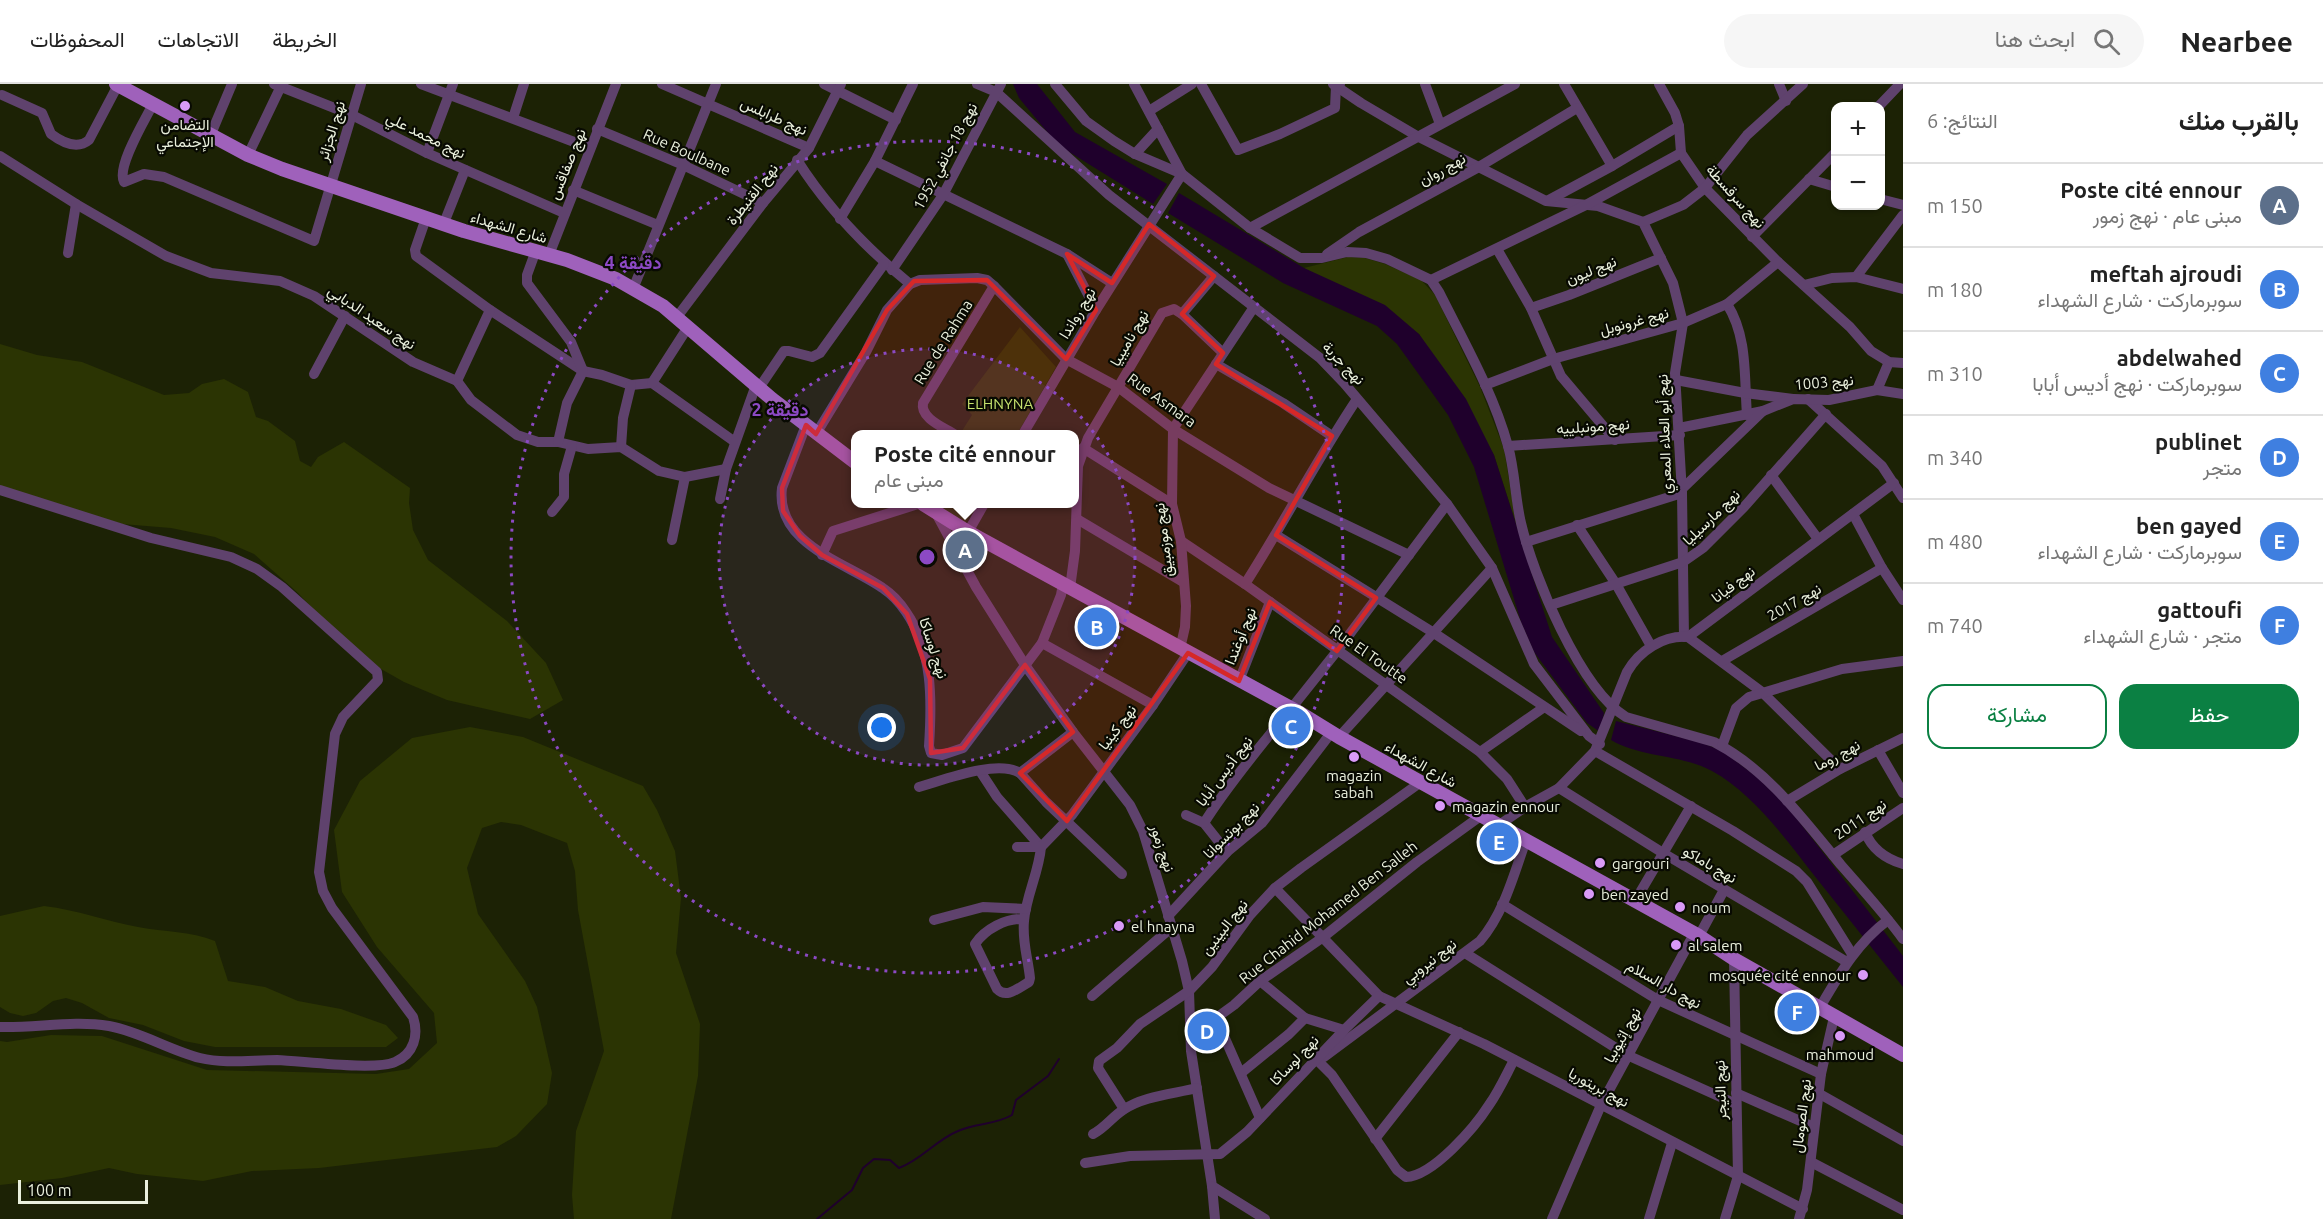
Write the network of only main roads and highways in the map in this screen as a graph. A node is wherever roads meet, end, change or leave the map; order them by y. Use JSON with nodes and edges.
{"nodes":[{"id":1,"x":117,"y":84,"type":"edge"},
{"id":2,"x":851,"y":460,"type":"edge"},
{"id":3,"x":930,"y":508,"type":"edge"},
{"id":4,"x":1903,"y":1055,"type":"edge"}],
"edges":[{"from":1,"to":2,"type":"main road","name":"شارع الشهداء"},
{"from":3,"to":4,"type":"main road","name":"شارع الشهداء"}]}
